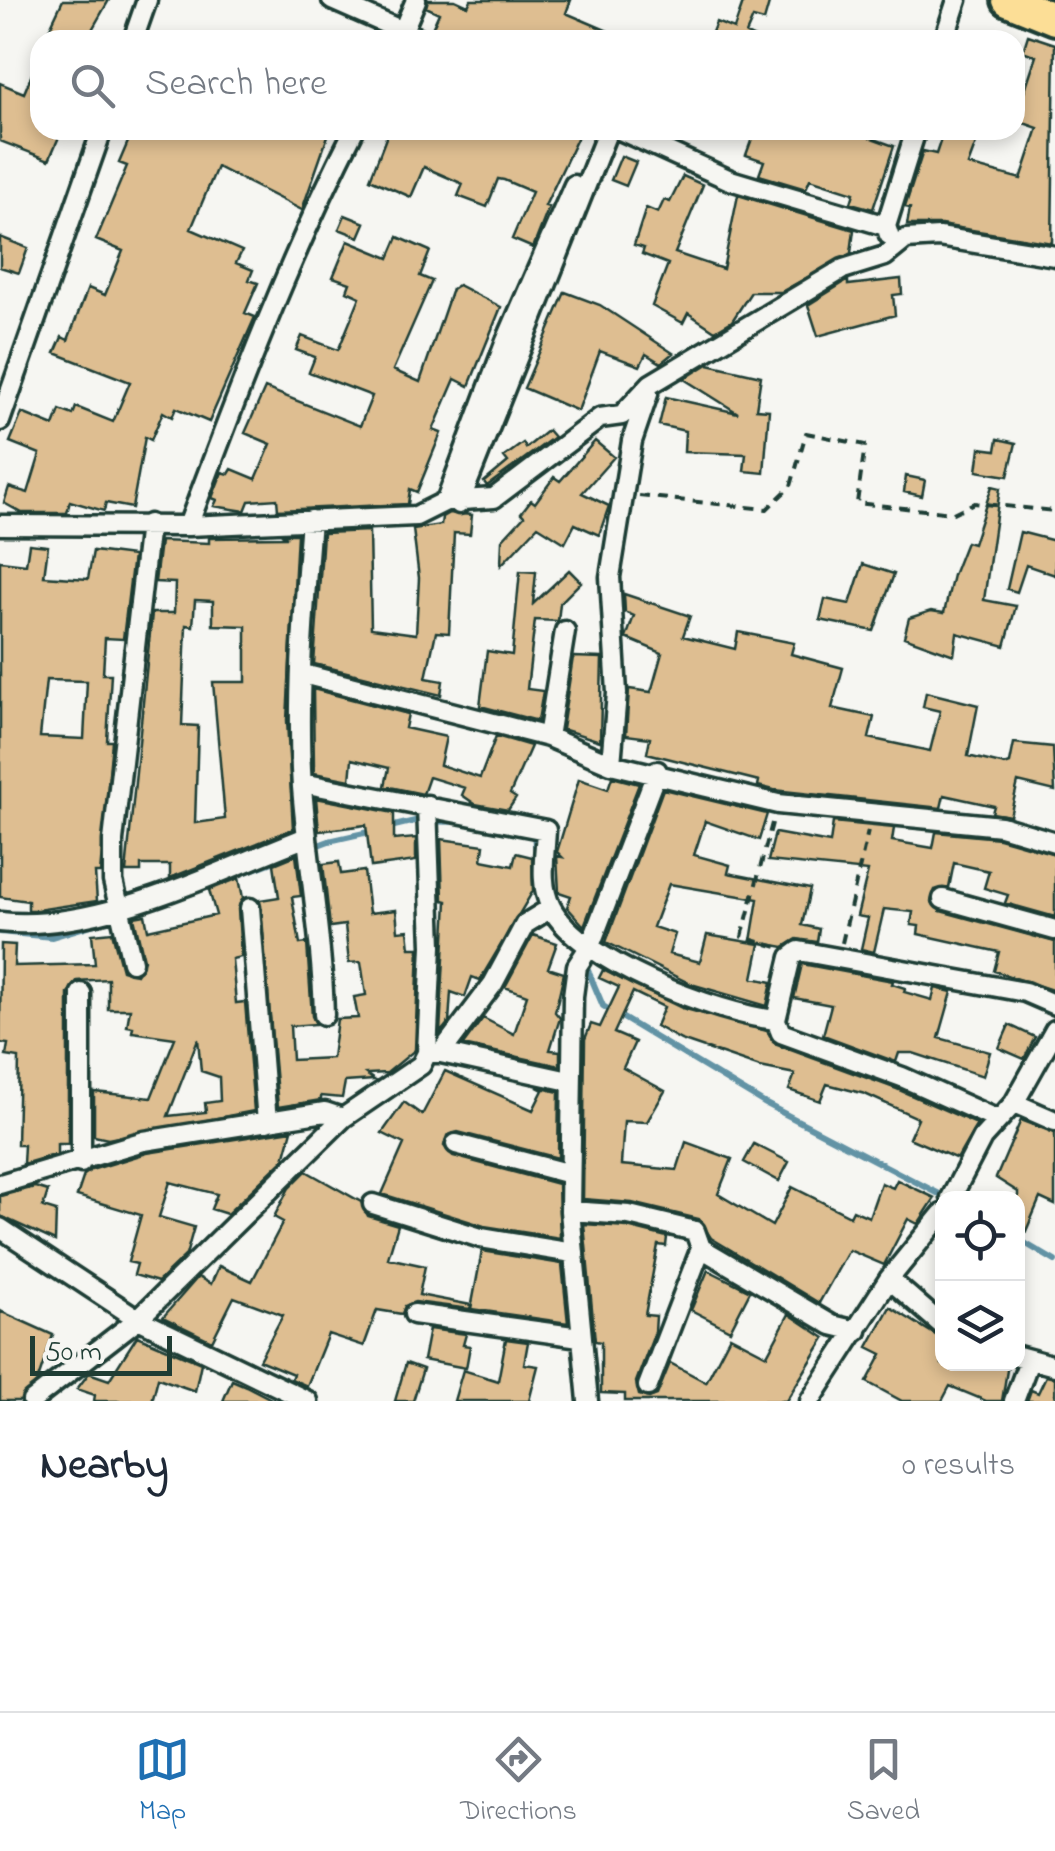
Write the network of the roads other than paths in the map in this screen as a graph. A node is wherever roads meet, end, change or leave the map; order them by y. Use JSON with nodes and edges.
{"nodes":[{"id":1,"x":147,"y":0,"type":"edge"},
{"id":2,"x":332,"y":0,"type":"edge"},
{"id":3,"x":416,"y":0,"type":"edge"},
{"id":4,"x":956,"y":0,"type":"edge"},
{"id":5,"x":1008,"y":0,"type":"edge"},
{"id":6,"x":1055,"y":19,"type":"edge"},
{"id":7,"x":136,"y":30,"type":"edge"},
{"id":8,"x":390,"y":30,"type":"edge"},
{"id":9,"x":404,"y":30,"type":"edge"},
{"id":10,"x":947,"y":30,"type":"edge"},
{"id":11,"x":98,"y":140,"type":"edge"},
{"id":12,"x":350,"y":140,"type":"edge"},
{"id":13,"x":594,"y":140,"type":"edge"},
{"id":14,"x":604,"y":140,"type":"edge"},
{"id":15,"x":642,"y":140,"type":"edge"},
{"id":16,"x":913,"y":140,"type":"edge"},
{"id":17,"x":886,"y":226,"type":"junction"},
{"id":18,"x":906,"y":239,"type":"junction"},
{"id":19,"x":1055,"y":256,"type":"edge"},
{"id":20,"x":652,"y":384,"type":"junction"},
{"id":21,"x":0,"y":421,"type":"edge"},
{"id":22,"x":452,"y":502,"type":"junction"},
{"id":23,"x":311,"y":520,"type":"junction"},
{"id":24,"x":149,"y":524,"type":"junction"},
{"id":25,"x":0,"y":525,"type":"edge"},
{"id":26,"x":188,"y":526,"type":"junction"},
{"id":27,"x":565,"y":631,"type":"dead end"},
{"id":28,"x":303,"y":674,"type":"junction"},
{"id":29,"x":548,"y":737,"type":"junction"},
{"id":30,"x":611,"y":764,"type":"junction"},
{"id":31,"x":657,"y":771,"type":"junction"},
{"id":32,"x":302,"y":784,"type":"junction"},
{"id":33,"x":428,"y":815,"type":"junction"},
{"id":34,"x":1055,"y":842,"type":"edge"},
{"id":35,"x":308,"y":845,"type":"junction"},
{"id":36,"x":944,"y":899,"type":"dead end"},
{"id":37,"x":119,"y":907,"type":"junction"},
{"id":38,"x":250,"y":908,"type":"dead end"},
{"id":39,"x":551,"y":908,"type":"junction"},
{"id":40,"x":0,"y":922,"type":"edge"},
{"id":41,"x":1055,"y":930,"type":"edge"},
{"id":42,"x":590,"y":946,"type":"junction"},
{"id":43,"x":132,"y":962,"type":"dead end"},
{"id":44,"x":82,"y":993,"type":"dead end"},
{"id":45,"x":1055,"y":1005,"type":"edge"},
{"id":46,"x":324,"y":1015,"type":"dead end"},
{"id":47,"x":776,"y":1020,"type":"junction"},
{"id":48,"x":1055,"y":1030,"type":"edge"},
{"id":49,"x":434,"y":1053,"type":"junction"},
{"id":50,"x":569,"y":1081,"type":"junction"},
{"id":51,"x":1014,"y":1103,"type":"junction"},
{"id":52,"x":344,"y":1118,"type":"junction"},
{"id":53,"x":998,"y":1120,"type":"junction"},
{"id":54,"x":1055,"y":1121,"type":"edge"},
{"id":55,"x":268,"y":1122,"type":"junction"},
{"id":56,"x":456,"y":1144,"type":"dead end"},
{"id":57,"x":82,"y":1163,"type":"junction"},
{"id":58,"x":570,"y":1174,"type":"junction"},
{"id":59,"x":0,"y":1184,"type":"edge"},
{"id":60,"x":955,"y":1191,"type":"edge"},
{"id":61,"x":373,"y":1204,"type":"dead end"},
{"id":62,"x":570,"y":1210,"type":"junction"},
{"id":63,"x":935,"y":1223,"type":"edge"},
{"id":64,"x":0,"y":1228,"type":"edge"},
{"id":65,"x":701,"y":1248,"type":"junction"},
{"id":66,"x":572,"y":1253,"type":"junction"},
{"id":67,"x":890,"y":1279,"type":"junction"},
{"id":68,"x":414,"y":1314,"type":"dead end"},
{"id":69,"x":138,"y":1319,"type":"junction"},
{"id":70,"x":935,"y":1319,"type":"edge"},
{"id":71,"x":858,"y":1331,"type":"junction"},
{"id":72,"x":580,"y":1337,"type":"junction"},
{"id":73,"x":1025,"y":1358,"type":"edge"},
{"id":74,"x":1055,"y":1366,"type":"edge"},
{"id":75,"x":1021,"y":1371,"type":"edge"},
{"id":76,"x":648,"y":1386,"type":"dead end"},
{"id":77,"x":32,"y":1401,"type":"edge"},
{"id":78,"x":307,"y":1401,"type":"edge"},
{"id":79,"x":588,"y":1401,"type":"edge"},
{"id":80,"x":810,"y":1401,"type":"edge"},
{"id":81,"x":1014,"y":1401,"type":"edge"}],
"edges":[{"from":1,"to":7,"type":"street"},
{"from":2,"to":8,"type":"street"},
{"from":3,"to":9,"type":"street"},
{"from":4,"to":10,"type":"street"},
{"from":5,"to":6,"type":"main road"},
{"from":11,"to":21,"type":"street"},
{"from":12,"to":26,"type":"street"},
{"from":13,"to":22,"type":"street"},
{"from":14,"to":22,"type":"street"},
{"from":15,"to":17,"type":"street"},
{"from":16,"to":17,"type":"street"},
{"from":17,"to":18,"type":"street"},
{"from":18,"to":19,"type":"street"},
{"from":18,"to":20,"type":"street"},
{"from":20,"to":22,"type":"street"},
{"from":20,"to":30,"type":"street"},
{"from":22,"to":23,"type":"street"},
{"from":23,"to":26,"type":"street"},
{"from":23,"to":28,"type":"street"},
{"from":24,"to":25,"type":"street"},
{"from":24,"to":26,"type":"street"},
{"from":24,"to":37,"type":"street"},
{"from":27,"to":29,"type":"street"},
{"from":28,"to":29,"type":"street"},
{"from":28,"to":32,"type":"street"},
{"from":29,"to":30,"type":"street"},
{"from":30,"to":31,"type":"street"},
{"from":31,"to":34,"type":"street"},
{"from":31,"to":42,"type":"street"},
{"from":32,"to":33,"type":"street"},
{"from":32,"to":35,"type":"street"},
{"from":33,"to":39,"type":"street"},
{"from":33,"to":49,"type":"street"},
{"from":35,"to":37,"type":"street"},
{"from":35,"to":46,"type":"street"},
{"from":36,"to":41,"type":"street"},
{"from":37,"to":40,"type":"street"},
{"from":37,"to":43,"type":"street"},
{"from":38,"to":55,"type":"street"},
{"from":39,"to":42,"type":"street"},
{"from":39,"to":49,"type":"street"},
{"from":42,"to":47,"type":"street"},
{"from":42,"to":50,"type":"street"},
{"from":44,"to":57,"type":"street"},
{"from":45,"to":47,"type":"street"},
{"from":47,"to":53,"type":"street"},
{"from":48,"to":51,"type":"street"},
{"from":49,"to":50,"type":"street"},
{"from":49,"to":52,"type":"street"},
{"from":50,"to":58,"type":"street"},
{"from":51,"to":53,"type":"street"},
{"from":51,"to":54,"type":"street"},
{"from":52,"to":55,"type":"street"},
{"from":52,"to":69,"type":"street"},
{"from":53,"to":60,"type":"street"},
{"from":55,"to":57,"type":"street"},
{"from":56,"to":58,"type":"street"},
{"from":57,"to":59,"type":"street"},
{"from":58,"to":62,"type":"street"},
{"from":61,"to":66,"type":"street"},
{"from":62,"to":65,"type":"street"},
{"from":62,"to":66,"type":"street"},
{"from":63,"to":67,"type":"street"},
{"from":64,"to":69,"type":"street"},
{"from":65,"to":71,"type":"street"},
{"from":65,"to":76,"type":"street"},
{"from":66,"to":72,"type":"street"},
{"from":67,"to":70,"type":"street"},
{"from":67,"to":71,"type":"street"},
{"from":68,"to":72,"type":"street"},
{"from":69,"to":77,"type":"street"},
{"from":69,"to":78,"type":"street"},
{"from":71,"to":80,"type":"street"},
{"from":72,"to":79,"type":"street"},
{"from":73,"to":74,"type":"street"},
{"from":75,"to":81,"type":"street"}]}
